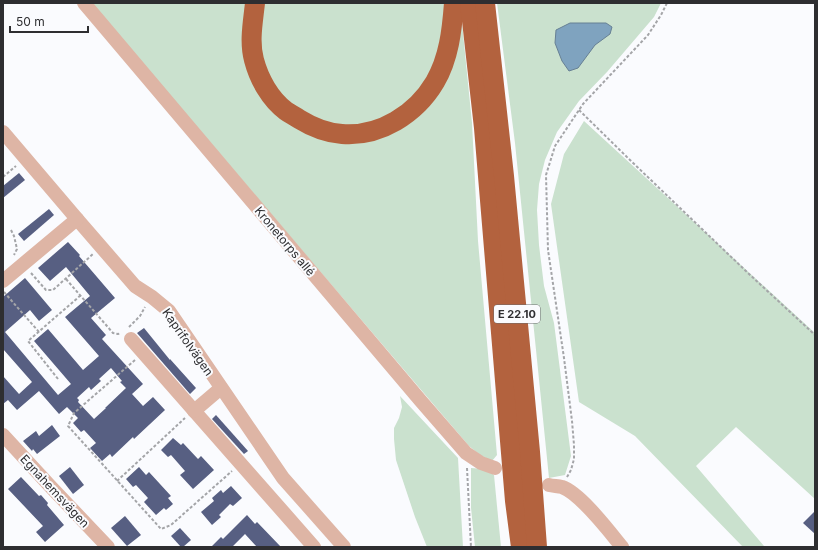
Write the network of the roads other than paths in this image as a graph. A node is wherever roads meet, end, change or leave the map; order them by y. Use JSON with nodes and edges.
{"nodes":[{"id":1,"x":84,"y":3,"type":"edge"},
{"id":2,"x":454,"y":3,"type":"edge"},
{"id":3,"x":470,"y":3,"type":"edge"},
{"id":4,"x":485,"y":3,"type":"edge"},
{"id":5,"x":255,"y":8,"type":"edge"},
{"id":6,"x":3,"y":132,"type":"edge"},
{"id":7,"x":77,"y":219,"type":"junction"},
{"id":8,"x":3,"y":281,"type":"edge"},
{"id":9,"x":127,"y":333,"type":"road end"},
{"id":10,"x":220,"y":388,"type":"junction"},
{"id":11,"x":194,"y":411,"type":"junction"},
{"id":12,"x":3,"y":435,"type":"edge"},
{"id":13,"x":530,"y":452,"type":"junction"},
{"id":14,"x":495,"y":468,"type":"dead end"},
{"id":15,"x":555,"y":486,"type":"road end"},
{"id":16,"x":515,"y":501,"type":"junction"},
{"id":17,"x":108,"y":547,"type":"edge"},
{"id":18,"x":314,"y":547,"type":"edge"},
{"id":19,"x":344,"y":547,"type":"edge"},
{"id":20,"x":515,"y":547,"type":"edge"},
{"id":21,"x":521,"y":547,"type":"edge"},
{"id":22,"x":537,"y":547,"type":"edge"},
{"id":23,"x":548,"y":547,"type":"edge"},
{"id":24,"x":622,"y":547,"type":"edge"}],
"edges":[{"from":1,"to":14,"type":"street","name":"Kronetorps allé"},
{"from":2,"to":5,"type":"highway"},
{"from":3,"to":16,"type":"highway","number":"E 22.10"},
{"from":4,"to":13,"type":"highway","number":"E 22.10"},
{"from":6,"to":7,"type":"street","name":"Kaprifolvägen"},
{"from":7,"to":8,"type":"street"},
{"from":7,"to":10,"type":"street","name":"Kaprifolvägen"},
{"from":9,"to":11,"type":"street"},
{"from":10,"to":11,"type":"street"},
{"from":10,"to":19,"type":"street","name":"Kaprifolvägen"},
{"from":11,"to":18,"type":"street"},
{"from":12,"to":17,"type":"street","name":"Egnahemsvägen"},
{"from":13,"to":22,"type":"highway","number":"E 22.10"},
{"from":13,"to":23,"type":"highway"},
{"from":15,"to":24,"type":"street"},
{"from":16,"to":20,"type":"highway"},
{"from":16,"to":21,"type":"highway","number":"E 22.10"}]}
